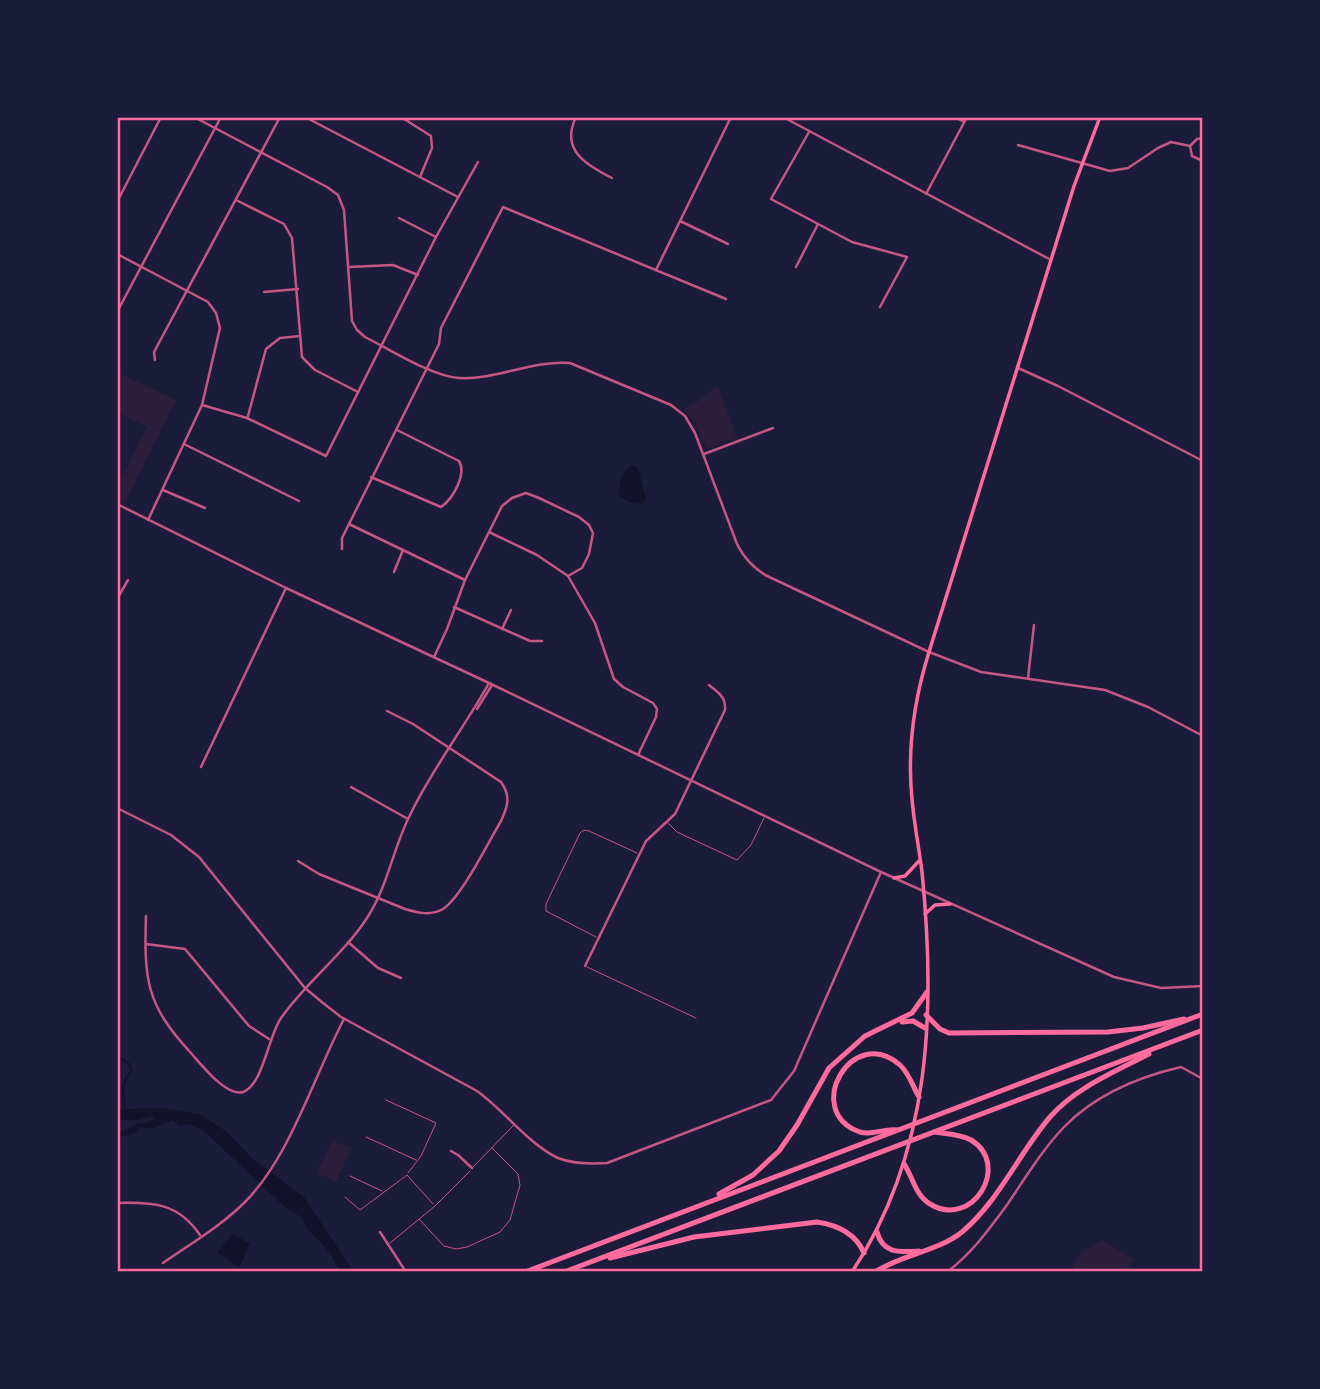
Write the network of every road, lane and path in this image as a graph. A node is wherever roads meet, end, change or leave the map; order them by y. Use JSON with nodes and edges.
{"nodes":[{"id":1,"x":161,"y":117,"type":"edge"},
{"id":2,"x":194,"y":117,"type":"edge"},
{"id":3,"x":221,"y":117,"type":"edge"},
{"id":4,"x":280,"y":117,"type":"edge"},
{"id":5,"x":305,"y":117,"type":"edge"},
{"id":6,"x":401,"y":117,"type":"edge"},
{"id":7,"x":576,"y":117,"type":"edge"},
{"id":8,"x":731,"y":117,"type":"edge"},
{"id":9,"x":783,"y":117,"type":"edge"},
{"id":10,"x":955,"y":117,"type":"edge"},
{"id":11,"x":967,"y":117,"type":"edge"},
{"id":12,"x":1100,"y":117,"type":"edge"},
{"id":13,"x":964,"y":122,"type":"junction"},
{"id":14,"x":215,"y":128,"type":"junction"},
{"id":15,"x":809,"y":132,"type":"junction"},
{"id":16,"x":1203,"y":138,"type":"edge"},
{"id":17,"x":1018,"y":145,"type":"dead end"},
{"id":18,"x":1190,"y":146,"type":"junction"},
{"id":19,"x":260,"y":151,"type":"junction"},
{"id":20,"x":1203,"y":161,"type":"edge"},
{"id":21,"x":478,"y":162,"type":"dead end"},
{"id":22,"x":1082,"y":163,"type":"junction"},
{"id":23,"x":420,"y":177,"type":"junction"},
{"id":24,"x":612,"y":178,"type":"dead end"},
{"id":25,"x":926,"y":194,"type":"junction"},
{"id":26,"x":458,"y":197,"type":"junction"},
{"id":27,"x":236,"y":200,"type":"junction"},
{"id":28,"x":117,"y":202,"type":"edge"},
{"id":29,"x":399,"y":218,"type":"dead end"},
{"id":30,"x":680,"y":221,"type":"junction"},
{"id":31,"x":818,"y":224,"type":"junction"},
{"id":32,"x":436,"y":237,"type":"junction"},
{"id":33,"x":728,"y":244,"type":"dead end"},
{"id":34,"x":117,"y":254,"type":"edge"},
{"id":35,"x":1051,"y":260,"type":"junction"},
{"id":36,"x":141,"y":267,"type":"junction"},
{"id":37,"x":349,"y":267,"type":"junction"},
{"id":38,"x":796,"y":267,"type":"dead end"},
{"id":39,"x":656,"y":270,"type":"junction"},
{"id":40,"x":418,"y":275,"type":"junction"},
{"id":41,"x":298,"y":289,"type":"junction"},
{"id":42,"x":187,"y":290,"type":"junction"},
{"id":43,"x":264,"y":292,"type":"dead end"},
{"id":44,"x":726,"y":299,"type":"dead end"},
{"id":45,"x":880,"y":307,"type":"dead end"},
{"id":46,"x":117,"y":312,"type":"edge"},
{"id":47,"x":300,"y":336,"type":"junction"},
{"id":48,"x":382,"y":345,"type":"junction"},
{"id":49,"x":155,"y":360,"type":"dead end"},
{"id":50,"x":427,"y":368,"type":"junction"},
{"id":51,"x":1018,"y":368,"type":"junction"},
{"id":52,"x":358,"y":392,"type":"junction"},
{"id":53,"x":202,"y":405,"type":"junction"},
{"id":54,"x":247,"y":418,"type":"junction"},
{"id":55,"x":773,"y":428,"type":"dead end"},
{"id":56,"x":397,"y":430,"type":"junction"},
{"id":57,"x":184,"y":444,"type":"junction"},
{"id":58,"x":704,"y":454,"type":"junction"},
{"id":59,"x":1203,"y":461,"type":"edge"},
{"id":60,"x":371,"y":477,"type":"junction"},
{"id":61,"x":163,"y":490,"type":"junction"},
{"id":62,"x":299,"y":501,"type":"dead end"},
{"id":63,"x":117,"y":504,"type":"edge"},
{"id":64,"x":205,"y":508,"type":"dead end"},
{"id":65,"x":148,"y":520,"type":"junction"},
{"id":66,"x":349,"y":524,"type":"junction"},
{"id":67,"x":489,"y":532,"type":"junction"},
{"id":68,"x":342,"y":549,"type":"dead end"},
{"id":69,"x":403,"y":550,"type":"junction"},
{"id":70,"x":394,"y":572,"type":"dead end"},
{"id":71,"x":568,"y":576,"type":"junction"},
{"id":72,"x":128,"y":580,"type":"dead end"},
{"id":73,"x":465,"y":580,"type":"junction"},
{"id":74,"x":286,"y":588,"type":"junction"},
{"id":75,"x":117,"y":599,"type":"edge"},
{"id":76,"x":454,"y":607,"type":"junction"},
{"id":77,"x":511,"y":610,"type":"dead end"},
{"id":78,"x":1034,"y":625,"type":"dead end"},
{"id":79,"x":502,"y":629,"type":"junction"},
{"id":80,"x":542,"y":641,"type":"dead end"},
{"id":81,"x":929,"y":652,"type":"junction"},
{"id":82,"x":434,"y":657,"type":"junction"},
{"id":83,"x":1028,"y":678,"type":"junction"},
{"id":84,"x":491,"y":684,"type":"junction"},
{"id":85,"x":709,"y":685,"type":"dead end"},
{"id":86,"x":387,"y":711,"type":"dead end"},
{"id":87,"x":1203,"y":736,"type":"edge"},
{"id":88,"x":450,"y":747,"type":"junction"},
{"id":89,"x":638,"y":755,"type":"junction"},
{"id":90,"x":201,"y":766,"type":"dead end"},
{"id":91,"x":691,"y":780,"type":"junction"},
{"id":92,"x":351,"y":787,"type":"dead end"},
{"id":93,"x":117,"y":808,"type":"edge"},
{"id":94,"x":765,"y":816,"type":"junction"},
{"id":95,"x":408,"y":819,"type":"junction"},
{"id":96,"x":668,"y":823,"type":"junction"},
{"id":97,"x":639,"y":854,"type":"junction"},
{"id":98,"x":920,"y":859,"type":"junction"},
{"id":99,"x":299,"y":861,"type":"dead end"},
{"id":100,"x":881,"y":873,"type":"junction"},
{"id":101,"x":894,"y":878,"type":"junction"},
{"id":102,"x":923,"y":892,"type":"junction"},
{"id":103,"x":379,"y":898,"type":"junction"},
{"id":104,"x":950,"y":904,"type":"junction"},
{"id":105,"x":925,"y":914,"type":"junction"},
{"id":106,"x":146,"y":916,"type":"dead end"},
{"id":107,"x":598,"y":938,"type":"junction"},
{"id":108,"x":348,"y":942,"type":"junction"},
{"id":109,"x":146,"y":944,"type":"junction"},
{"id":110,"x":584,"y":966,"type":"joint"},
{"id":111,"x":401,"y":978,"type":"dead end"},
{"id":112,"x":1203,"y":986,"type":"edge"},
{"id":113,"x":305,"y":988,"type":"junction"},
{"id":114,"x":927,"y":992,"type":"junction"},
{"id":115,"x":1200,"y":1015,"type":"edge"},
{"id":116,"x":926,"y":1016,"type":"junction"},
{"id":117,"x":344,"y":1018,"type":"junction"},
{"id":118,"x":695,"y":1018,"type":"dead end"},
{"id":119,"x":892,"y":1025,"type":"junction"},
{"id":120,"x":925,"y":1028,"type":"junction"},
{"id":121,"x":1203,"y":1030,"type":"edge"},
{"id":122,"x":270,"y":1039,"type":"junction"},
{"id":123,"x":1174,"y":1042,"type":"junction"},
{"id":124,"x":1203,"y":1079,"type":"edge"},
{"id":125,"x":919,"y":1097,"type":"junction"},
{"id":126,"x":386,"y":1100,"type":"dead end"},
{"id":127,"x":515,"y":1124,"type":"junction"},
{"id":128,"x":900,"y":1130,"type":"junction"},
{"id":129,"x":931,"y":1132,"type":"junction"},
{"id":130,"x":366,"y":1137,"type":"dead end"},
{"id":131,"x":492,"y":1148,"type":"junction"},
{"id":132,"x":451,"y":1151,"type":"dead end"},
{"id":133,"x":418,"y":1161,"type":"junction"},
{"id":134,"x":904,"y":1164,"type":"junction"},
{"id":135,"x":472,"y":1168,"type":"junction"},
{"id":136,"x":407,"y":1175,"type":"junction"},
{"id":137,"x":350,"y":1176,"type":"dead end"},
{"id":138,"x":384,"y":1192,"type":"junction"},
{"id":139,"x":345,"y":1197,"type":"dead end"},
{"id":140,"x":117,"y":1203,"type":"edge"},
{"id":141,"x":703,"y":1204,"type":"junction"},
{"id":142,"x":435,"y":1206,"type":"junction"},
{"id":143,"x":419,"y":1219,"type":"junction"},
{"id":144,"x":877,"y":1232,"type":"junction"},
{"id":145,"x":380,"y":1233,"type":"dead end"},
{"id":146,"x":201,"y":1236,"type":"junction"},
{"id":147,"x":942,"y":1244,"type":"junction"},
{"id":148,"x":387,"y":1245,"type":"junction"},
{"id":149,"x":864,"y":1253,"type":"junction"},
{"id":150,"x":163,"y":1263,"type":"dead end"},
{"id":151,"x":583,"y":1265,"type":"junction"},
{"id":152,"x":407,"y":1272,"type":"edge"},
{"id":153,"x":525,"y":1272,"type":"edge"},
{"id":154,"x":564,"y":1272,"type":"edge"},
{"id":155,"x":852,"y":1272,"type":"edge"},
{"id":156,"x":875,"y":1272,"type":"edge"},
{"id":157,"x":947,"y":1272,"type":"edge"}],
"edges":[{"from":1,"to":28,"type":"street"},
{"from":2,"to":14,"type":"street"},
{"from":3,"to":14,"type":"street"},
{"from":4,"to":19,"type":"street"},
{"from":5,"to":23,"type":"street"},
{"from":6,"to":23,"type":"street"},
{"from":7,"to":24,"type":"street"},
{"from":8,"to":30,"type":"street"},
{"from":9,"to":15,"type":"street"},
{"from":10,"to":13,"type":"street"},
{"from":11,"to":13,"type":"street"},
{"from":12,"to":22,"type":"main road"},
{"from":13,"to":25,"type":"street"},
{"from":14,"to":19,"type":"street"},
{"from":14,"to":36,"type":"street"},
{"from":15,"to":25,"type":"street"},
{"from":15,"to":31,"type":"street"},
{"from":16,"to":18,"type":"street"},
{"from":17,"to":22,"type":"street"},
{"from":18,"to":20,"type":"street"},
{"from":18,"to":22,"type":"street"},
{"from":19,"to":27,"type":"street"},
{"from":19,"to":37,"type":"street"},
{"from":21,"to":26,"type":"street"},
{"from":22,"to":35,"type":"main road"},
{"from":23,"to":26,"type":"street"},
{"from":25,"to":35,"type":"street"},
{"from":26,"to":32,"type":"street"},
{"from":27,"to":41,"type":"street"},
{"from":27,"to":42,"type":"street"},
{"from":29,"to":32,"type":"street"},
{"from":30,"to":33,"type":"street"},
{"from":30,"to":39,"type":"street"},
{"from":31,"to":38,"type":"street"},
{"from":31,"to":45,"type":"street"},
{"from":32,"to":40,"type":"street"},
{"from":34,"to":36,"type":"street"},
{"from":35,"to":51,"type":"main road"},
{"from":36,"to":42,"type":"street"},
{"from":36,"to":46,"type":"street"},
{"from":37,"to":40,"type":"street"},
{"from":37,"to":48,"type":"street"},
{"from":39,"to":44,"type":"street"},
{"from":39,"to":50,"type":"street"},
{"from":40,"to":48,"type":"street"},
{"from":41,"to":43,"type":"street"},
{"from":41,"to":47,"type":"street"},
{"from":42,"to":49,"type":"street"},
{"from":42,"to":53,"type":"street"},
{"from":47,"to":52,"type":"street"},
{"from":47,"to":54,"type":"street"},
{"from":48,"to":50,"type":"street"},
{"from":48,"to":52,"type":"street"},
{"from":50,"to":56,"type":"street"},
{"from":50,"to":58,"type":"street"},
{"from":51,"to":59,"type":"street"},
{"from":51,"to":81,"type":"main road"},
{"from":52,"to":54,"type":"street"},
{"from":53,"to":54,"type":"street"},
{"from":53,"to":57,"type":"street"},
{"from":55,"to":58,"type":"street"},
{"from":56,"to":60,"type":"street"},
{"from":56,"to":60,"type":"street"},
{"from":57,"to":61,"type":"street"},
{"from":57,"to":62,"type":"street"},
{"from":58,"to":81,"type":"street"},
{"from":60,"to":66,"type":"street"},
{"from":61,"to":64,"type":"street"},
{"from":61,"to":65,"type":"street"},
{"from":63,"to":65,"type":"street"},
{"from":65,"to":74,"type":"street"},
{"from":66,"to":68,"type":"street"},
{"from":66,"to":69,"type":"street"},
{"from":67,"to":71,"type":"street"},
{"from":67,"to":71,"type":"street"},
{"from":67,"to":73,"type":"street"},
{"from":69,"to":70,"type":"street"},
{"from":69,"to":73,"type":"street"},
{"from":71,"to":89,"type":"street"},
{"from":72,"to":75,"type":"street"},
{"from":73,"to":76,"type":"street"},
{"from":74,"to":82,"type":"street"},
{"from":74,"to":90,"type":"street"},
{"from":76,"to":79,"type":"street"},
{"from":76,"to":82,"type":"street"},
{"from":77,"to":79,"type":"street"},
{"from":78,"to":83,"type":"street"},
{"from":79,"to":80,"type":"street"},
{"from":81,"to":83,"type":"street"},
{"from":81,"to":98,"type":"main road"},
{"from":82,"to":84,"type":"street"},
{"from":83,"to":87,"type":"street"},
{"from":84,"to":88,"type":"street"},
{"from":84,"to":89,"type":"street"},
{"from":85,"to":91,"type":"street"},
{"from":86,"to":88,"type":"street"},
{"from":88,"to":95,"type":"street"},
{"from":88,"to":103,"type":"street"},
{"from":89,"to":91,"type":"street"},
{"from":91,"to":94,"type":"street"},
{"from":91,"to":96,"type":"street"},
{"from":92,"to":95,"type":"street"},
{"from":93,"to":113,"type":"street"},
{"from":94,"to":96,"type":"lane"},
{"from":94,"to":100,"type":"street"},
{"from":95,"to":103,"type":"street"},
{"from":96,"to":97,"type":"street"},
{"from":97,"to":107,"type":"street"},
{"from":97,"to":107,"type":"lane"},
{"from":98,"to":101,"type":"main road"},
{"from":98,"to":102,"type":"main road"},
{"from":99,"to":103,"type":"street"},
{"from":100,"to":101,"type":"street"},
{"from":100,"to":127,"type":"street"},
{"from":101,"to":102,"type":"street"},
{"from":102,"to":104,"type":"street"},
{"from":102,"to":105,"type":"main road"},
{"from":103,"to":108,"type":"street"},
{"from":104,"to":105,"type":"main road"},
{"from":104,"to":112,"type":"street"},
{"from":105,"to":114,"type":"main road"},
{"from":106,"to":109,"type":"street"},
{"from":107,"to":110,"type":"street"},
{"from":108,"to":111,"type":"street"},
{"from":108,"to":113,"type":"street"},
{"from":109,"to":122,"type":"street"},
{"from":109,"to":122,"type":"street"},
{"from":110,"to":118,"type":"lane"},
{"from":113,"to":117,"type":"street"},
{"from":113,"to":122,"type":"street"},
{"from":114,"to":116,"type":"main road"},
{"from":114,"to":119,"type":"highway"},
{"from":115,"to":116,"type":"highway"},
{"from":115,"to":128,"type":"highway"},
{"from":116,"to":120,"type":"main road"},
{"from":117,"to":127,"type":"street"},
{"from":117,"to":146,"type":"street"},
{"from":119,"to":120,"type":"highway"},
{"from":119,"to":141,"type":"highway"},
{"from":120,"to":125,"type":"main road"},
{"from":121,"to":123,"type":"highway"},
{"from":123,"to":129,"type":"highway"},
{"from":123,"to":147,"type":"highway"},
{"from":124,"to":157,"type":"street"},
{"from":125,"to":128,"type":"highway"},
{"from":125,"to":134,"type":"main road"},
{"from":126,"to":133,"type":"lane"},
{"from":127,"to":131,"type":"lane"},
{"from":128,"to":141,"type":"highway"},
{"from":129,"to":134,"type":"highway"},
{"from":129,"to":151,"type":"highway"},
{"from":130,"to":133,"type":"lane"},
{"from":131,"to":135,"type":"lane"},
{"from":131,"to":143,"type":"lane"},
{"from":132,"to":135,"type":"street"},
{"from":133,"to":136,"type":"lane"},
{"from":134,"to":144,"type":"main road"},
{"from":135,"to":142,"type":"lane"},
{"from":136,"to":138,"type":"lane"},
{"from":136,"to":142,"type":"lane"},
{"from":137,"to":138,"type":"lane"},
{"from":138,"to":139,"type":"lane"},
{"from":140,"to":146,"type":"street"},
{"from":141,"to":153,"type":"highway"},
{"from":142,"to":143,"type":"lane"},
{"from":143,"to":148,"type":"lane"},
{"from":144,"to":147,"type":"highway"},
{"from":144,"to":149,"type":"main road"},
{"from":145,"to":148,"type":"street"},
{"from":146,"to":150,"type":"street"},
{"from":147,"to":156,"type":"highway"},
{"from":148,"to":152,"type":"street"},
{"from":149,"to":151,"type":"highway"},
{"from":149,"to":155,"type":"main road"},
{"from":151,"to":154,"type":"highway"}]}
